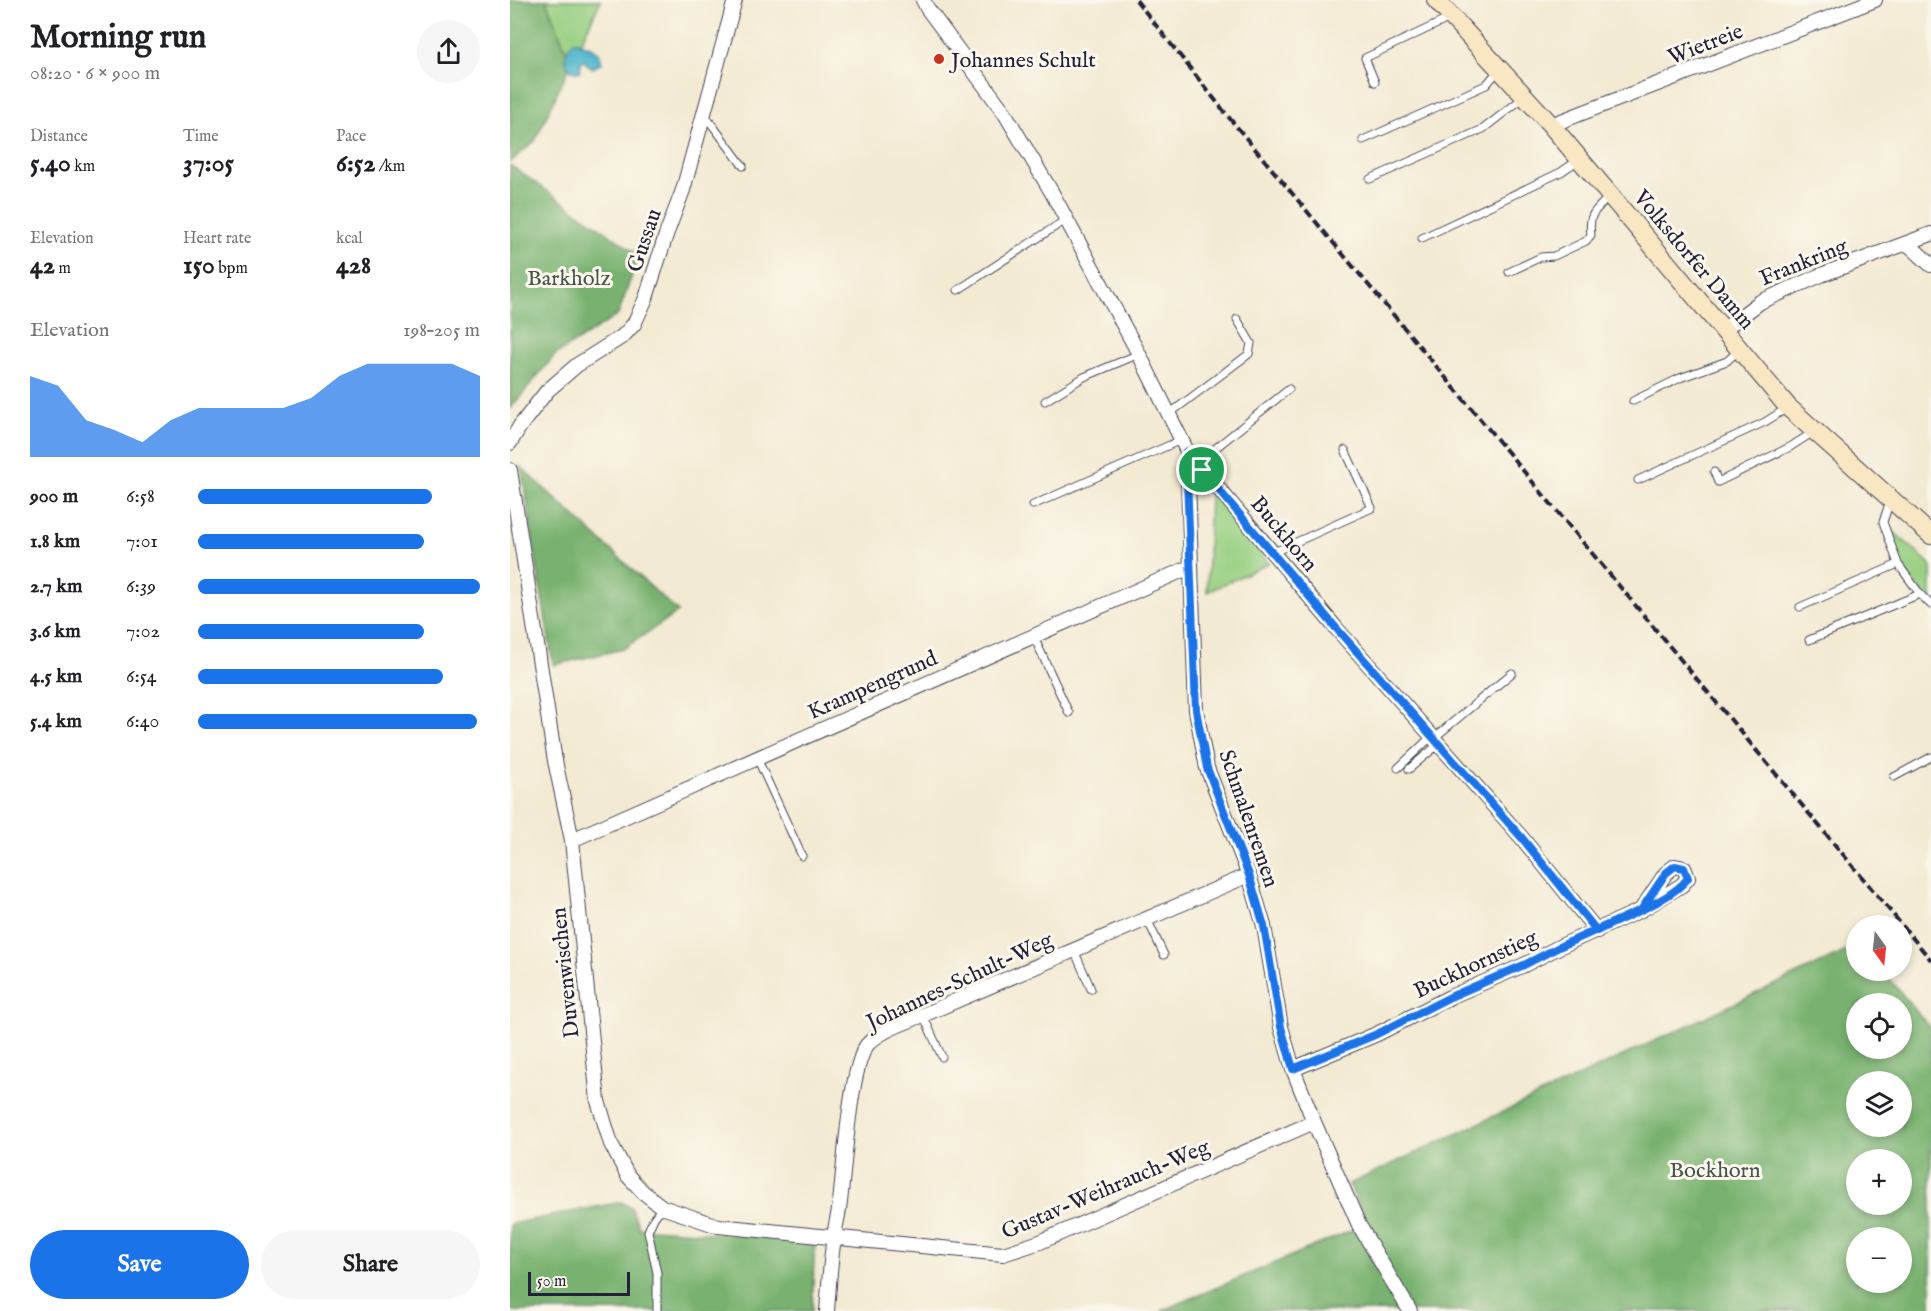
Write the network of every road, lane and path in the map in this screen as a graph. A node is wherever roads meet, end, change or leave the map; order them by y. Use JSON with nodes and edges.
{"nodes":[{"id":1,"x":735,"y":0,"type":"edge"},
{"id":2,"x":923,"y":0,"type":"edge"},
{"id":3,"x":1436,"y":0,"type":"edge"},
{"id":4,"x":1875,"y":0,"type":"edge"},
{"id":5,"x":1452,"y":17,"type":"junction"},
{"id":6,"x":1499,"y":69,"type":"junction"},
{"id":7,"x":1375,"y":82,"type":"dead end"},
{"id":8,"x":1525,"y":96,"type":"junction"},
{"id":9,"x":704,"y":114,"type":"junction"},
{"id":10,"x":1551,"y":125,"type":"junction"},
{"id":11,"x":1363,"y":140,"type":"dead end"},
{"id":12,"x":1580,"y":159,"type":"junction"},
{"id":13,"x":743,"y":166,"type":"dead end"},
{"id":14,"x":1370,"y":179,"type":"dead end"},
{"id":15,"x":1610,"y":196,"type":"junction"},
{"id":16,"x":1066,"y":219,"type":"junction"},
{"id":17,"x":1931,"y":234,"type":"edge"},
{"id":18,"x":1422,"y":238,"type":"dead end"},
{"id":19,"x":1907,"y":243,"type":"junction"},
{"id":20,"x":1931,"y":265,"type":"edge"},
{"id":21,"x":1509,"y":272,"type":"dead end"},
{"id":22,"x":958,"y":290,"type":"dead end"},
{"id":23,"x":1237,"y":319,"type":"dead end"},
{"id":24,"x":1723,"y":330,"type":"junction"},
{"id":25,"x":1739,"y":350,"type":"junction"},
{"id":26,"x":1139,"y":354,"type":"junction"},
{"id":27,"x":1289,"y":389,"type":"dead end"},
{"id":28,"x":1045,"y":401,"type":"dead end"},
{"id":29,"x":1633,"y":401,"type":"dead end"},
{"id":30,"x":1788,"y":407,"type":"junction"},
{"id":31,"x":1168,"y":414,"type":"junction"},
{"id":32,"x":1815,"y":431,"type":"junction"},
{"id":33,"x":510,"y":443,"type":"edge"},
{"id":34,"x":1184,"y":446,"type":"junction"},
{"id":35,"x":1345,"y":450,"type":"dead end"},
{"id":36,"x":1197,"y":463,"type":"junction"},
{"id":37,"x":510,"y":470,"type":"edge"},
{"id":38,"x":1714,"y":472,"type":"dead end"},
{"id":39,"x":1638,"y":480,"type":"dead end"},
{"id":40,"x":1890,"y":498,"type":"junction"},
{"id":41,"x":1033,"y":505,"type":"dead end"},
{"id":42,"x":1931,"y":535,"type":"edge"},
{"id":43,"x":1274,"y":552,"type":"junction"},
{"id":44,"x":1898,"y":564,"type":"junction"},
{"id":45,"x":1190,"y":567,"type":"junction"},
{"id":46,"x":1920,"y":594,"type":"junction"},
{"id":47,"x":1931,"y":605,"type":"edge"},
{"id":48,"x":1800,"y":607,"type":"dead end"},
{"id":49,"x":1033,"y":634,"type":"junction"},
{"id":50,"x":1809,"y":640,"type":"dead end"},
{"id":51,"x":1512,"y":672,"type":"dead end"},
{"id":52,"x":1069,"y":712,"type":"dead end"},
{"id":53,"x":1435,"y":740,"type":"junction"},
{"id":54,"x":1931,"y":757,"type":"edge"},
{"id":55,"x":757,"y":758,"type":"junction"},
{"id":56,"x":1398,"y":768,"type":"dead end"},
{"id":57,"x":1409,"y":769,"type":"dead end"},
{"id":58,"x":1894,"y":777,"type":"dead end"},
{"id":59,"x":572,"y":840,"type":"junction"},
{"id":60,"x":802,"y":856,"type":"dead end"},
{"id":61,"x":1249,"y":875,"type":"junction"},
{"id":62,"x":1641,"y":910,"type":"dead end"},
{"id":63,"x":1147,"y":919,"type":"junction"},
{"id":64,"x":1597,"y":931,"type":"junction"},
{"id":65,"x":1074,"y":950,"type":"junction"},
{"id":66,"x":1164,"y":956,"type":"dead end"},
{"id":67,"x":1091,"y":989,"type":"dead end"},
{"id":68,"x":923,"y":1015,"type":"junction"},
{"id":69,"x":942,"y":1057,"type":"dead end"},
{"id":70,"x":1293,"y":1069,"type":"junction"},
{"id":71,"x":1314,"y":1122,"type":"junction"},
{"id":72,"x":662,"y":1207,"type":"junction"},
{"id":73,"x":834,"y":1238,"type":"junction"},
{"id":74,"x":657,"y":1311,"type":"edge"},
{"id":75,"x":827,"y":1311,"type":"edge"},
{"id":76,"x":1410,"y":1311,"type":"edge"}],
"edges":[{"from":1,"to":9,"type":"street","name":"Gussau"},
{"from":2,"to":16,"type":"street","name":"Buckhorn"},
{"from":3,"to":5,"type":"main road","name":"Volksdorfer Damm"},
{"from":4,"to":10,"type":"street","name":"Wietreie"},
{"from":5,"to":6,"type":"main road","name":"Volksdorfer Damm"},
{"from":5,"to":7,"type":"lane"},
{"from":6,"to":8,"type":"main road","name":"Volksdorfer Damm"},
{"from":6,"to":11,"type":"lane"},
{"from":8,"to":10,"type":"main road","name":"Volksdorfer Damm"},
{"from":8,"to":14,"type":"lane"},
{"from":9,"to":13,"type":"lane"},
{"from":9,"to":33,"type":"street","name":"Gussau"},
{"from":10,"to":12,"type":"main road","name":"Volksdorfer Damm"},
{"from":12,"to":15,"type":"main road","name":"Volksdorfer Damm"},
{"from":12,"to":18,"type":"lane"},
{"from":15,"to":21,"type":"lane"},
{"from":15,"to":24,"type":"main road","name":"Volksdorfer Damm"},
{"from":16,"to":22,"type":"lane"},
{"from":16,"to":26,"type":"street","name":"Buckhorn"},
{"from":17,"to":19,"type":"street","name":"Frankring"},
{"from":19,"to":20,"type":"street"},
{"from":19,"to":24,"type":"street","name":"Frankring"},
{"from":23,"to":31,"type":"lane"},
{"from":24,"to":25,"type":"main road","name":"Volksdorfer Damm"},
{"from":25,"to":29,"type":"lane"},
{"from":25,"to":30,"type":"main road","name":"Volksdorfer Damm"},
{"from":26,"to":28,"type":"lane"},
{"from":26,"to":31,"type":"street","name":"Buckhorn"},
{"from":27,"to":36,"type":"lane"},
{"from":30,"to":32,"type":"main road","name":"Volksdorfer Damm"},
{"from":30,"to":39,"type":"lane"},
{"from":31,"to":34,"type":"street","name":"Buckhorn"},
{"from":32,"to":38,"type":"lane"},
{"from":32,"to":40,"type":"main road","name":"Volksdorfer Damm"},
{"from":34,"to":36,"type":"street","name":"Buckhorn"},
{"from":34,"to":41,"type":"lane"},
{"from":34,"to":45,"type":"street","name":"Schmalenremen"},
{"from":35,"to":43,"type":"lane"},
{"from":36,"to":43,"type":"street","name":"Buckhorn"},
{"from":37,"to":59,"type":"street","name":"Duvenwischen"},
{"from":40,"to":42,"type":"main road","name":"Volksdorfer Damm"},
{"from":40,"to":44,"type":"lane"},
{"from":43,"to":53,"type":"street","name":"Buckhorn"},
{"from":44,"to":46,"type":"lane"},
{"from":44,"to":48,"type":"lane"},
{"from":45,"to":49,"type":"street","name":"Krampengrund"},
{"from":45,"to":61,"type":"street","name":"Schmalenremen"},
{"from":46,"to":47,"type":"lane"},
{"from":46,"to":50,"type":"lane"},
{"from":49,"to":52,"type":"lane"},
{"from":49,"to":55,"type":"street","name":"Krampengrund"},
{"from":51,"to":53,"type":"lane"},
{"from":53,"to":56,"type":"lane"},
{"from":53,"to":57,"type":"lane"},
{"from":53,"to":64,"type":"street","name":"Buckhorn"},
{"from":54,"to":58,"type":"lane"},
{"from":55,"to":59,"type":"street","name":"Krampengrund"},
{"from":55,"to":60,"type":"lane"},
{"from":59,"to":72,"type":"street","name":"Duvenwischen"},
{"from":61,"to":63,"type":"street","name":"Johannes-Schult-Weg"},
{"from":61,"to":70,"type":"street","name":"Schmalenremen"},
{"from":62,"to":64,"type":"street","name":"Buckhornstieg"},
{"from":63,"to":65,"type":"street","name":"Johannes-Schult-Weg"},
{"from":63,"to":66,"type":"lane"},
{"from":64,"to":70,"type":"street","name":"Buckhornstieg"},
{"from":65,"to":67,"type":"lane"},
{"from":65,"to":68,"type":"street","name":"Johannes-Schult-Weg"},
{"from":68,"to":69,"type":"lane"},
{"from":68,"to":73,"type":"street","name":"Johannes-Schult-Weg"},
{"from":70,"to":71,"type":"street","name":"Schmalenremen"},
{"from":71,"to":73,"type":"street","name":"Gustav-Weihrauch-Weg"},
{"from":71,"to":76,"type":"street","name":"Schmalenremen"},
{"from":72,"to":73,"type":"street","name":"Duvenwischen"},
{"from":72,"to":74,"type":"lane"},
{"from":73,"to":75,"type":"street"}]}
